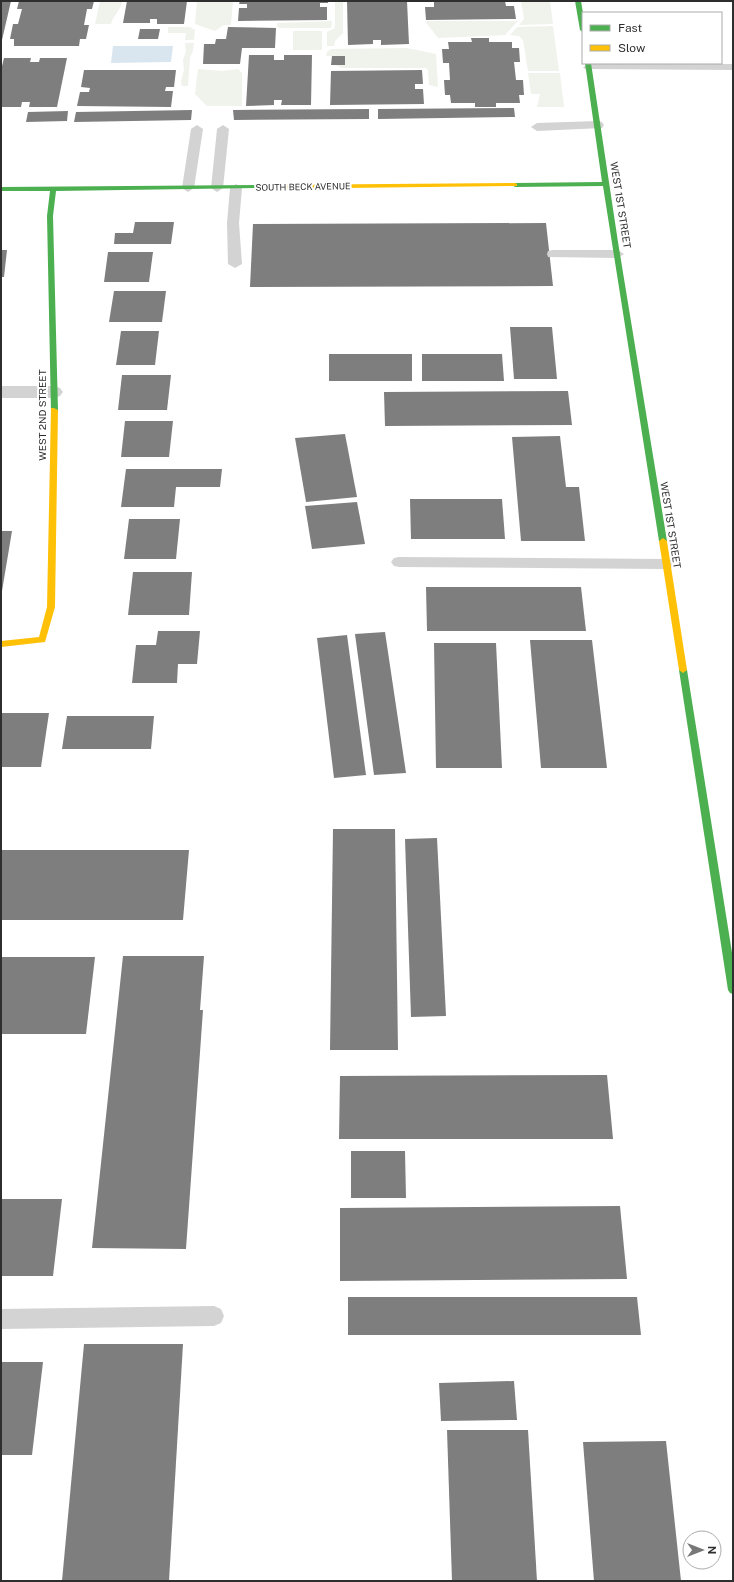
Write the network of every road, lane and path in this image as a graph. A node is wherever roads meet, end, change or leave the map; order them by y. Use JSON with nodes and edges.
{"nodes":[{"id":1,"x":578,"y":1,"type":"edge"},
{"id":2,"x":582,"y":24,"type":"edge"},
{"id":3,"x":589,"y":65,"type":"edge"},
{"id":4,"x":733,"y":67,"type":"edge"},
{"id":5,"x":598,"y":125,"type":"junction"},
{"id":6,"x":538,"y":127,"type":"dead end"},
{"id":7,"x":197,"y":129,"type":"dead end"},
{"id":8,"x":223,"y":129,"type":"dead end"},
{"id":9,"x":605,"y":184,"type":"junction"},
{"id":10,"x":188,"y":188,"type":"junction"},
{"id":11,"x":217,"y":188,"type":"junction"},
{"id":12,"x":236,"y":188,"type":"junction"},
{"id":13,"x":1,"y":189,"type":"edge"},
{"id":14,"x":53,"y":189,"type":"junction"},
{"id":15,"x":553,"y":254,"type":"dead end"},
{"id":16,"x":618,"y":254,"type":"junction"},
{"id":17,"x":235,"y":264,"type":"dead end"},
{"id":18,"x":1,"y":392,"type":"edge"},
{"id":19,"x":54,"y":392,"type":"junction"},
{"id":20,"x":398,"y":562,"type":"dead end"},
{"id":21,"x":666,"y":564,"type":"junction"},
{"id":22,"x":1,"y":644,"type":"edge"},
{"id":23,"x":733,"y":990,"type":"edge"},
{"id":24,"x":214,"y":1316,"type":"dead end"},
{"id":25,"x":1,"y":1319,"type":"edge"}],
"edges":[{"from":1,"to":2,"type":"street"},
{"from":3,"to":4,"type":"lane"},
{"from":3,"to":5,"type":"street","name":"WEST 1ST STREET"},
{"from":5,"to":6,"type":"lane"},
{"from":5,"to":9,"type":"street","name":"WEST 1ST STREET"},
{"from":7,"to":10,"type":"lane"},
{"from":8,"to":11,"type":"lane"},
{"from":9,"to":12,"type":"street","name":"SOUTH BECK AVENUE"},
{"from":9,"to":16,"type":"street","name":"WEST 1ST STREET"},
{"from":10,"to":11,"type":"street","name":"SOUTH BECK AVENUE"},
{"from":10,"to":14,"type":"street","name":"SOUTH BECK AVENUE"},
{"from":11,"to":12,"type":"street","name":"SOUTH BECK AVENUE"},
{"from":12,"to":17,"type":"lane"},
{"from":13,"to":14,"type":"street","name":"SOUTH BECK AVENUE"},
{"from":14,"to":19,"type":"street","name":"WEST 2ND STREET"},
{"from":15,"to":16,"type":"lane"},
{"from":16,"to":21,"type":"street","name":"WEST 1ST STREET"},
{"from":18,"to":19,"type":"street"},
{"from":19,"to":22,"type":"street","name":"WEST 2ND STREET"},
{"from":20,"to":21,"type":"lane"},
{"from":21,"to":23,"type":"street","name":"WEST 1ST STREET"},
{"from":24,"to":25,"type":"lane"}]}
